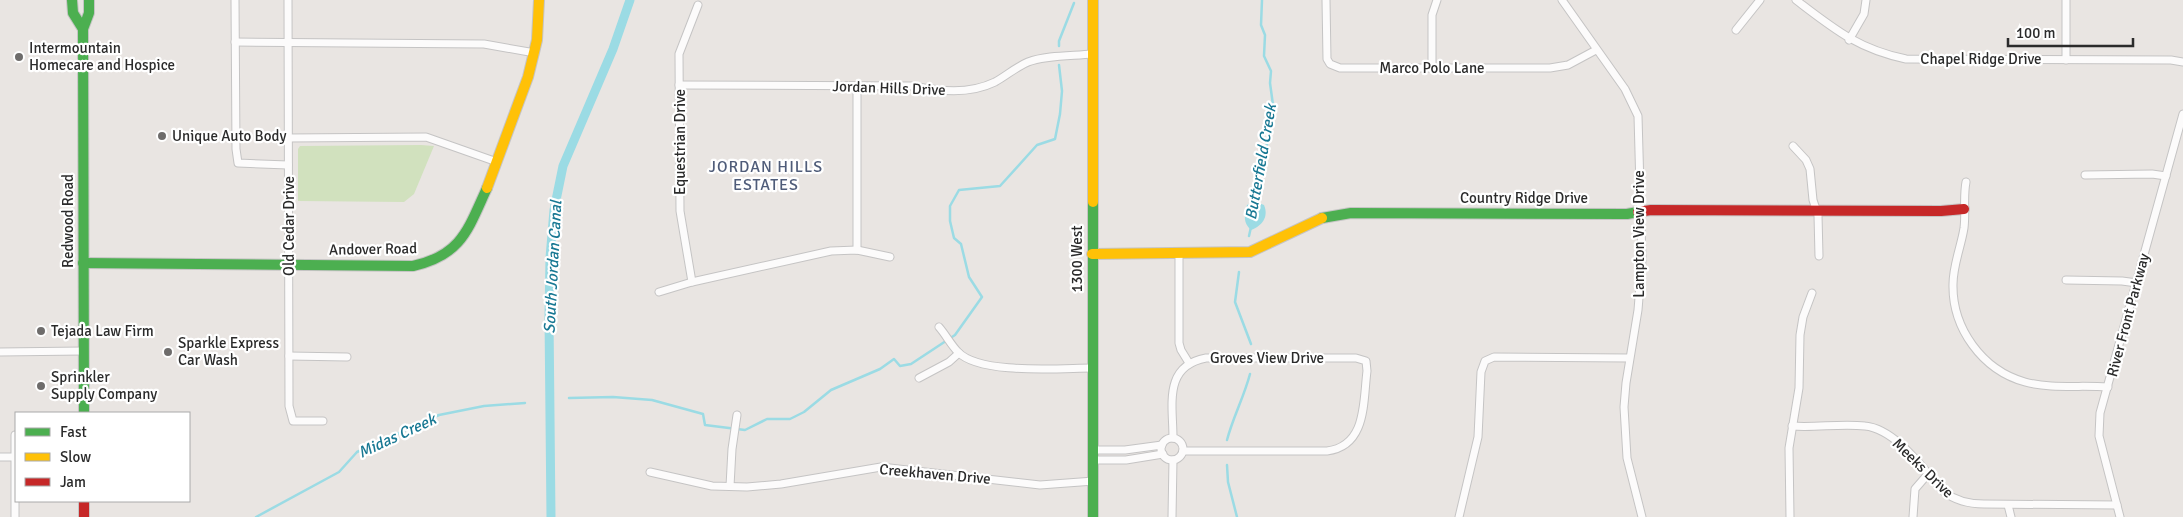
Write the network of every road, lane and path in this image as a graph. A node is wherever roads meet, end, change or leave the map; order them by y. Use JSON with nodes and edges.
{"nodes":[{"id":1,"x":72,"y":0,"type":"edge"},
{"id":2,"x":89,"y":0,"type":"edge"},
{"id":3,"x":235,"y":0,"type":"edge"},
{"id":4,"x":288,"y":0,"type":"edge"},
{"id":5,"x":539,"y":0,"type":"edge"},
{"id":6,"x":1093,"y":0,"type":"edge"},
{"id":7,"x":1326,"y":0,"type":"edge"},
{"id":8,"x":1437,"y":0,"type":"edge"},
{"id":9,"x":1562,"y":0,"type":"edge"},
{"id":10,"x":1760,"y":0,"type":"edge"},
{"id":11,"x":1796,"y":0,"type":"edge"},
{"id":12,"x":1866,"y":0,"type":"edge"},
{"id":13,"x":2066,"y":0,"type":"edge"},
{"id":14,"x":698,"y":5,"type":"dead end"},
{"id":15,"x":83,"y":29,"type":"junction"},
{"id":16,"x":1736,"y":30,"type":"dead end"},
{"id":17,"x":1849,"y":40,"type":"junction"},
{"id":18,"x":235,"y":42,"type":"junction"},
{"id":19,"x":288,"y":43,"type":"junction"},
{"id":20,"x":1596,"y":50,"type":"junction"},
{"id":21,"x":535,"y":53,"type":"junction"},
{"id":22,"x":1092,"y":54,"type":"junction"},
{"id":23,"x":2066,"y":60,"type":"junction"},
{"id":24,"x":2183,"y":62,"type":"edge"},
{"id":25,"x":1432,"y":68,"type":"junction"},
{"id":26,"x":679,"y":85,"type":"junction"},
{"id":27,"x":857,"y":86,"type":"junction"},
{"id":28,"x":2183,"y":114,"type":"edge"},
{"id":29,"x":288,"y":138,"type":"junction"},
{"id":30,"x":1793,"y":146,"type":"dead end"},
{"id":31,"x":497,"y":162,"type":"junction"},
{"id":32,"x":288,"y":165,"type":"junction"},
{"id":33,"x":2085,"y":175,"type":"dead end"},
{"id":34,"x":2166,"y":176,"type":"junction"},
{"id":35,"x":1966,"y":182,"type":"dead end"},
{"id":36,"x":1964,"y":209,"type":"junction"},
{"id":37,"x":1817,"y":210,"type":"junction"},
{"id":38,"x":1640,"y":212,"type":"junction"},
{"id":39,"x":857,"y":250,"type":"junction"},
{"id":40,"x":1092,"y":254,"type":"junction"},
{"id":41,"x":1179,"y":254,"type":"junction"},
{"id":42,"x":1819,"y":256,"type":"dead end"},
{"id":43,"x":890,"y":257,"type":"dead end"},
{"id":44,"x":83,"y":263,"type":"junction"},
{"id":45,"x":288,"y":265,"type":"junction"},
{"id":46,"x":2066,"y":280,"type":"dead end"},
{"id":47,"x":692,"y":282,"type":"junction"},
{"id":48,"x":2137,"y":283,"type":"junction"},
{"id":49,"x":659,"y":292,"type":"dead end"},
{"id":50,"x":1812,"y":293,"type":"dead end"},
{"id":51,"x":939,"y":328,"type":"dead end"},
{"id":52,"x":83,"y":351,"type":"junction"},
{"id":53,"x":0,"y":352,"type":"edge"},
{"id":54,"x":959,"y":353,"type":"junction"},
{"id":55,"x":289,"y":356,"type":"junction"},
{"id":56,"x":347,"y":357,"type":"dead end"},
{"id":57,"x":1630,"y":358,"type":"junction"},
{"id":58,"x":1190,"y":363,"type":"junction"},
{"id":59,"x":1092,"y":368,"type":"junction"},
{"id":60,"x":919,"y":378,"type":"dead end"},
{"id":61,"x":2108,"y":387,"type":"junction"},
{"id":62,"x":84,"y":412,"type":"edge"},
{"id":63,"x":738,"y":415,"type":"dead end"},
{"id":64,"x":323,"y":421,"type":"dead end"},
{"id":65,"x":1792,"y":426,"type":"junction"},
{"id":66,"x":1173,"y":438,"type":"junction"},
{"id":67,"x":1162,"y":445,"type":"junction"},
{"id":68,"x":1183,"y":451,"type":"junction"},
{"id":69,"x":1163,"y":454,"type":"junction"},
{"id":70,"x":1093,"y":455,"type":"junction"},
{"id":71,"x":0,"y":457,"type":"edge"},
{"id":72,"x":15,"y":457,"type":"edge"},
{"id":73,"x":1173,"y":460,"type":"junction"},
{"id":74,"x":650,"y":472,"type":"dead end"},
{"id":75,"x":1928,"y":474,"type":"junction"},
{"id":76,"x":1094,"y":481,"type":"junction"},
{"id":77,"x":730,"y":486,"type":"junction"},
{"id":78,"x":15,"y":502,"type":"edge"},
{"id":79,"x":84,"y":502,"type":"edge"},
{"id":80,"x":2008,"y":505,"type":"junction"},
{"id":81,"x":2117,"y":505,"type":"junction"},
{"id":82,"x":15,"y":517,"type":"edge"},
{"id":83,"x":84,"y":517,"type":"edge"},
{"id":84,"x":1093,"y":517,"type":"edge"},
{"id":85,"x":1172,"y":517,"type":"edge"},
{"id":86,"x":1459,"y":517,"type":"edge"},
{"id":87,"x":1642,"y":517,"type":"edge"},
{"id":88,"x":1790,"y":517,"type":"edge"},
{"id":89,"x":1913,"y":517,"type":"edge"},
{"id":90,"x":2011,"y":517,"type":"edge"},
{"id":91,"x":2120,"y":517,"type":"edge"}],
"edges":[{"from":1,"to":15,"type":"street","name":"Redwood Road"},
{"from":2,"to":15,"type":"street","name":"Redwood Road"},
{"from":3,"to":18,"type":"street"},
{"from":4,"to":19,"type":"street","name":"Old Cedar Drive"},
{"from":5,"to":21,"type":"street","name":"Andover Road"},
{"from":6,"to":22,"type":"street","name":"1300 West"},
{"from":7,"to":25,"type":"street","name":"Marco Polo Lane"},
{"from":8,"to":25,"type":"street"},
{"from":9,"to":20,"type":"street","name":"Lampton View Drive"},
{"from":10,"to":16,"type":"street"},
{"from":11,"to":17,"type":"street","name":"Chapel Ridge Drive"},
{"from":12,"to":17,"type":"street"},
{"from":13,"to":23,"type":"street"},
{"from":14,"to":26,"type":"street","name":"Equestrian Drive"},
{"from":15,"to":44,"type":"street","name":"Redwood Road"},
{"from":17,"to":23,"type":"street","name":"Chapel Ridge Drive"},
{"from":18,"to":19,"type":"street"},
{"from":18,"to":32,"type":"street"},
{"from":19,"to":21,"type":"street"},
{"from":19,"to":29,"type":"street","name":"Old Cedar Drive"},
{"from":20,"to":25,"type":"street","name":"Marco Polo Lane"},
{"from":20,"to":38,"type":"street","name":"Lampton View Drive"},
{"from":21,"to":31,"type":"street","name":"Andover Road"},
{"from":22,"to":27,"type":"street","name":"Jordan Hills Drive"},
{"from":22,"to":40,"type":"street","name":"1300 West"},
{"from":23,"to":24,"type":"street","name":"Chapel Ridge Drive"},
{"from":26,"to":27,"type":"street","name":"Jordan Hills Drive"},
{"from":26,"to":47,"type":"street","name":"Equestrian Drive"},
{"from":27,"to":39,"type":"street"},
{"from":28,"to":34,"type":"street","name":"River Front Parkway"},
{"from":29,"to":31,"type":"street"},
{"from":29,"to":32,"type":"street","name":"Old Cedar Drive"},
{"from":30,"to":37,"type":"street"},
{"from":31,"to":45,"type":"street","name":"Andover Road"},
{"from":32,"to":45,"type":"street","name":"Old Cedar Drive"},
{"from":33,"to":34,"type":"street"},
{"from":34,"to":48,"type":"street","name":"River Front Parkway"},
{"from":35,"to":36,"type":"street"},
{"from":36,"to":37,"type":"street","name":"Country Ridge Drive"},
{"from":36,"to":61,"type":"street"},
{"from":37,"to":38,"type":"street","name":"Country Ridge Drive"},
{"from":37,"to":42,"type":"street"},
{"from":38,"to":41,"type":"street","name":"Country Ridge Drive"},
{"from":38,"to":57,"type":"street","name":"Lampton View Drive"},
{"from":39,"to":43,"type":"street"},
{"from":39,"to":47,"type":"street"},
{"from":40,"to":41,"type":"street","name":"Country Ridge Drive"},
{"from":40,"to":59,"type":"street","name":"1300 West"},
{"from":41,"to":58,"type":"street"},
{"from":44,"to":45,"type":"street","name":"Andover Road"},
{"from":44,"to":52,"type":"street","name":"Redwood Road"},
{"from":45,"to":55,"type":"street","name":"Old Cedar Drive"},
{"from":46,"to":48,"type":"street"},
{"from":47,"to":49,"type":"street"},
{"from":48,"to":61,"type":"street","name":"River Front Parkway"},
{"from":50,"to":65,"type":"street"},
{"from":51,"to":54,"type":"street"},
{"from":52,"to":53,"type":"street"},
{"from":52,"to":62,"type":"street","name":"Redwood Road"},
{"from":54,"to":59,"type":"street"},
{"from":54,"to":60,"type":"street"},
{"from":55,"to":56,"type":"street"},
{"from":55,"to":64,"type":"street","name":"Old Cedar Drive"},
{"from":57,"to":86,"type":"street"},
{"from":57,"to":87,"type":"street","name":"Lampton View Drive"},
{"from":58,"to":66,"type":"street","name":"Groves View Drive"},
{"from":58,"to":68,"type":"street","name":"Groves View Drive"},
{"from":59,"to":70,"type":"street","name":"1300 West"},
{"from":61,"to":81,"type":"street","name":"River Front Parkway"},
{"from":63,"to":77,"type":"street"},
{"from":65,"to":75,"type":"street","name":"Meeks Drive"},
{"from":65,"to":88,"type":"street"},
{"from":66,"to":67,"type":"street"},
{"from":66,"to":68,"type":"street"},
{"from":67,"to":69,"type":"street"},
{"from":67,"to":70,"type":"street"},
{"from":68,"to":73,"type":"street"},
{"from":69,"to":70,"type":"street"},
{"from":69,"to":73,"type":"street"},
{"from":70,"to":76,"type":"street","name":"1300 West"},
{"from":71,"to":72,"type":"street"},
{"from":73,"to":85,"type":"street"},
{"from":74,"to":77,"type":"street","name":"Creekhaven Drive"},
{"from":75,"to":80,"type":"street","name":"Meeks Drive"},
{"from":75,"to":89,"type":"street"},
{"from":76,"to":77,"type":"street","name":"Creekhaven Drive"},
{"from":76,"to":84,"type":"street","name":"1300 West"},
{"from":78,"to":82,"type":"street"},
{"from":79,"to":83,"type":"street"},
{"from":80,"to":81,"type":"street","name":"Meeks Drive"},
{"from":80,"to":90,"type":"street"},
{"from":81,"to":91,"type":"street","name":"River Front Parkway"}]}
